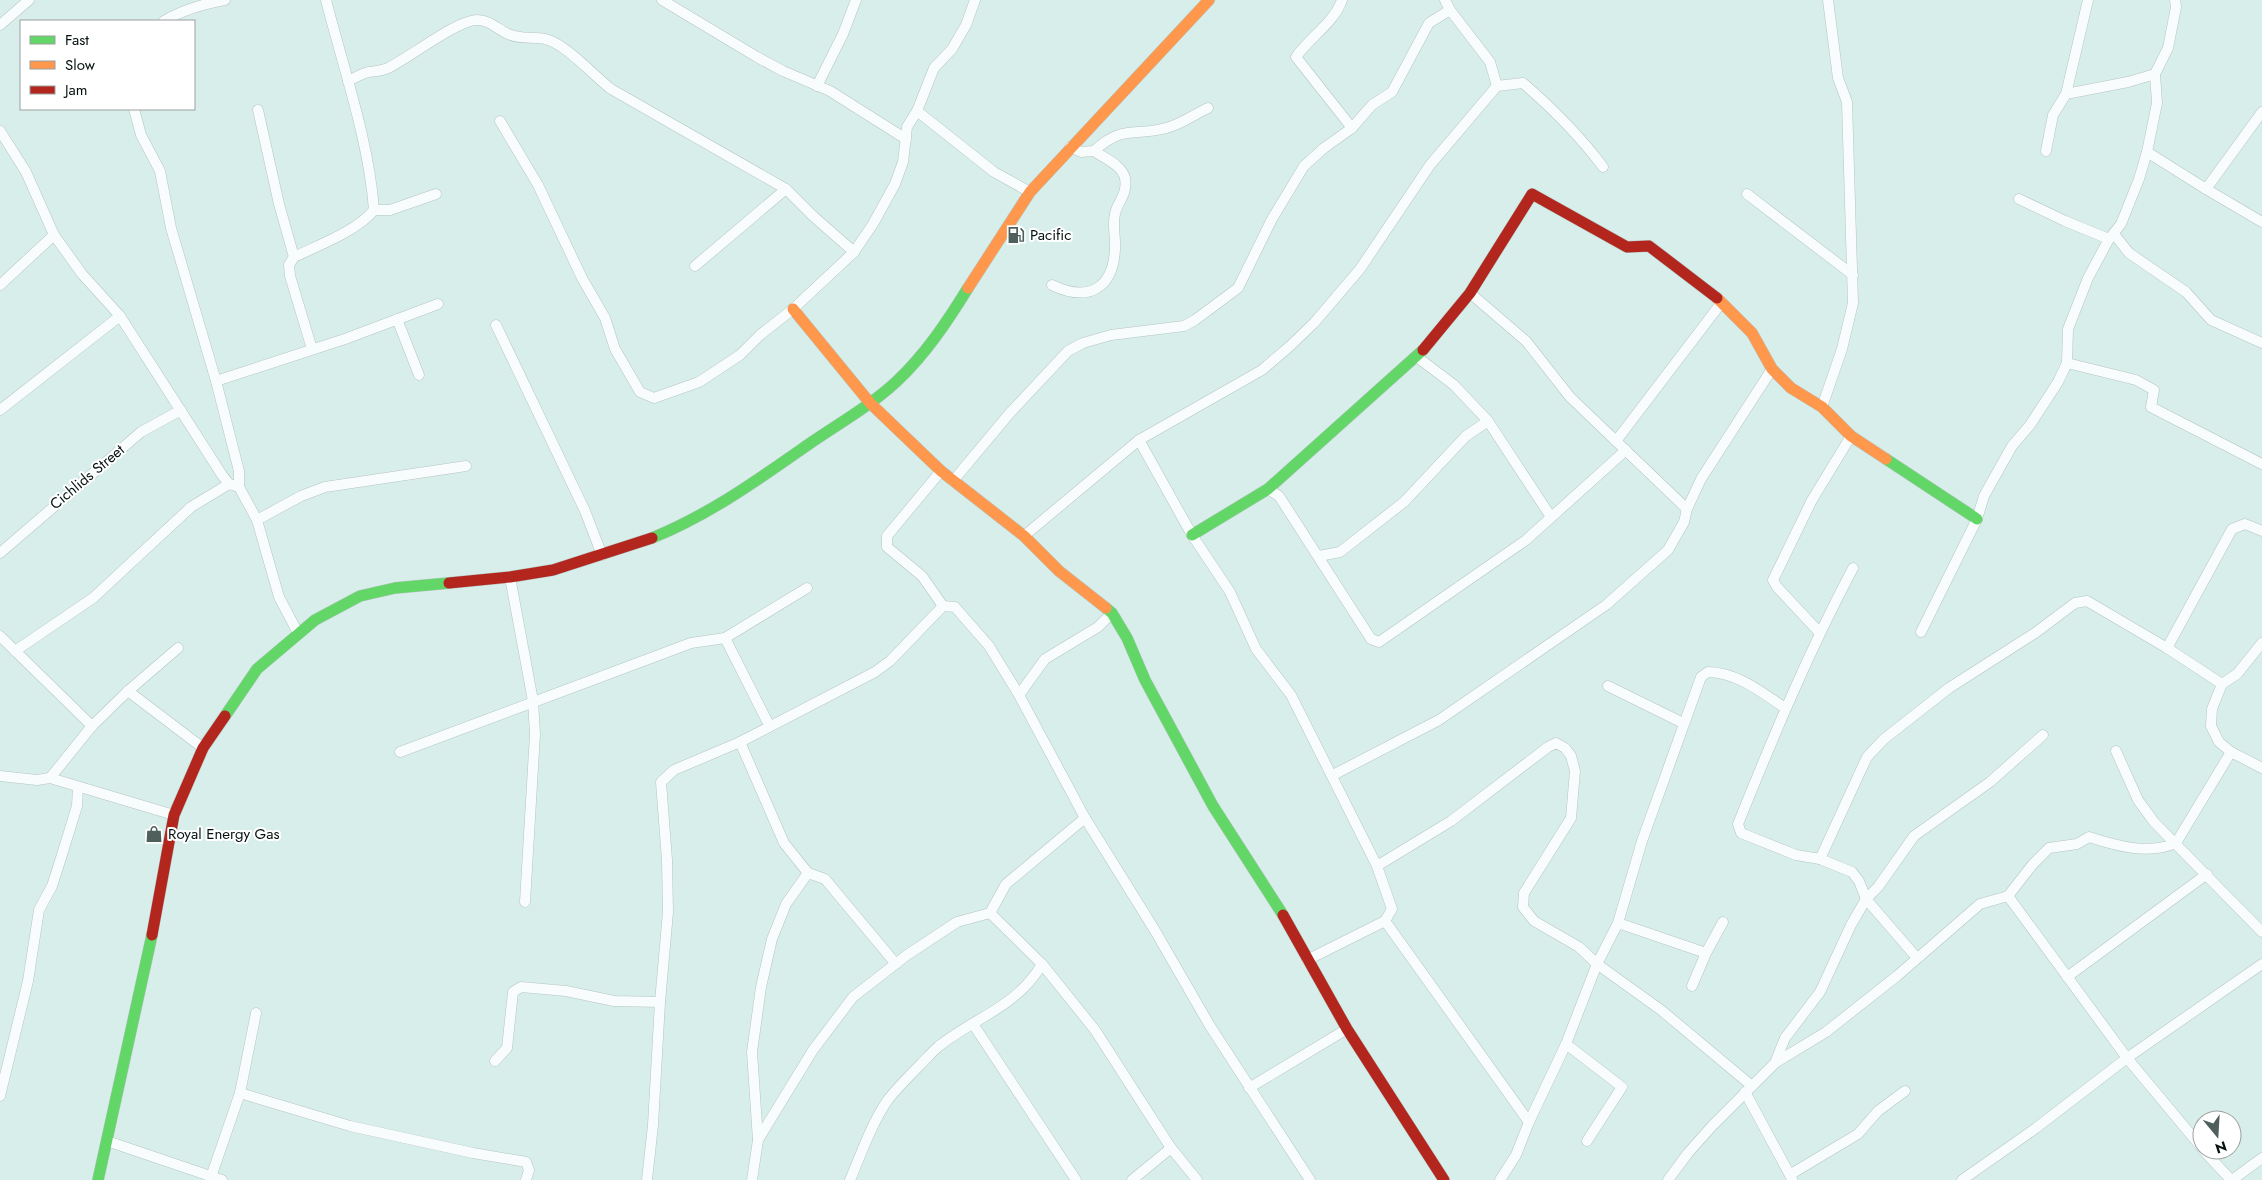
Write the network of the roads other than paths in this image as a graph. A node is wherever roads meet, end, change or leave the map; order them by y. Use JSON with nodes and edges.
{"nodes":[{"id":1,"x":29,"y":0,"type":"edge"},
{"id":2,"x":225,"y":0,"type":"edge"},
{"id":3,"x":326,"y":0,"type":"edge"},
{"id":4,"x":662,"y":0,"type":"edge"},
{"id":5,"x":856,"y":0,"type":"edge"},
{"id":6,"x":975,"y":0,"type":"edge"},
{"id":7,"x":1209,"y":0,"type":"edge"},
{"id":8,"x":1342,"y":0,"type":"edge"},
{"id":9,"x":1445,"y":0,"type":"edge"},
{"id":10,"x":1828,"y":0,"type":"edge"},
{"id":11,"x":2088,"y":0,"type":"edge"},
{"id":12,"x":2175,"y":0,"type":"edge"},
{"id":13,"x":1450,"y":10,"type":"junction"},
{"id":14,"x":166,"y":20,"type":"edge"},
{"id":15,"x":0,"y":25,"type":"edge"},
{"id":16,"x":2155,"y":74,"type":"junction"},
{"id":17,"x":348,"y":81,"type":"junction"},
{"id":18,"x":817,"y":86,"type":"junction"},
{"id":19,"x":1497,"y":86,"type":"junction"},
{"id":20,"x":2066,"y":94,"type":"junction"},
{"id":21,"x":1208,"y":108,"type":"dead end"},
{"id":22,"x":134,"y":110,"type":"edge"},
{"id":23,"x":258,"y":110,"type":"dead end"},
{"id":24,"x":917,"y":111,"type":"junction"},
{"id":25,"x":2262,"y":112,"type":"edge"},
{"id":26,"x":500,"y":121,"type":"dead end"},
{"id":27,"x":1352,"y":128,"type":"junction"},
{"id":28,"x":0,"y":133,"type":"edge"},
{"id":29,"x":906,"y":139,"type":"junction"},
{"id":30,"x":1070,"y":147,"type":"junction"},
{"id":31,"x":1094,"y":151,"type":"junction"},
{"id":32,"x":2046,"y":151,"type":"dead end"},
{"id":33,"x":2147,"y":152,"type":"junction"},
{"id":34,"x":1603,"y":167,"type":"dead end"},
{"id":35,"x":786,"y":188,"type":"junction"},
{"id":36,"x":2206,"y":190,"type":"junction"},
{"id":37,"x":1030,"y":192,"type":"junction"},
{"id":38,"x":436,"y":194,"type":"dead end"},
{"id":39,"x":1747,"y":194,"type":"dead end"},
{"id":40,"x":2019,"y":199,"type":"dead end"},
{"id":41,"x":374,"y":210,"type":"junction"},
{"id":42,"x":2262,"y":222,"type":"edge"},
{"id":43,"x":54,"y":235,"type":"junction"},
{"id":44,"x":2111,"y":237,"type":"junction"},
{"id":45,"x":854,"y":252,"type":"junction"},
{"id":46,"x":294,"y":258,"type":"junction"},
{"id":47,"x":695,"y":266,"type":"dead end"},
{"id":48,"x":1853,"y":274,"type":"junction"},
{"id":49,"x":0,"y":285,"type":"edge"},
{"id":50,"x":1052,"y":285,"type":"dead end"},
{"id":51,"x":1470,"y":293,"type":"junction"},
{"id":52,"x":1722,"y":302,"type":"junction"},
{"id":53,"x":438,"y":304,"type":"dead end"},
{"id":54,"x":793,"y":309,"type":"junction"},
{"id":55,"x":120,"y":316,"type":"junction"},
{"id":56,"x":397,"y":319,"type":"junction"},
{"id":57,"x":496,"y":325,"type":"dead end"},
{"id":58,"x":2262,"y":343,"type":"edge"},
{"id":59,"x":312,"y":349,"type":"junction"},
{"id":60,"x":1417,"y":357,"type":"junction"},
{"id":61,"x":2067,"y":363,"type":"junction"},
{"id":62,"x":1772,"y":369,"type":"junction"},
{"id":63,"x":419,"y":375,"type":"dead end"},
{"id":64,"x":216,"y":381,"type":"junction"},
{"id":65,"x":870,"y":403,"type":"junction"},
{"id":66,"x":1822,"y":407,"type":"junction"},
{"id":67,"x":0,"y":410,"type":"edge"},
{"id":68,"x":181,"y":410,"type":"junction"},
{"id":69,"x":1488,"y":422,"type":"junction"},
{"id":70,"x":1851,"y":436,"type":"junction"},
{"id":71,"x":1139,"y":440,"type":"junction"},
{"id":72,"x":1616,"y":441,"type":"junction"},
{"id":73,"x":1626,"y":450,"type":"junction"},
{"id":74,"x":2262,"y":464,"type":"edge"},
{"id":75,"x":466,"y":466,"type":"dead end"},
{"id":76,"x":941,"y":471,"type":"junction"},
{"id":77,"x":953,"y":481,"type":"junction"},
{"id":78,"x":234,"y":485,"type":"junction"},
{"id":79,"x":1268,"y":489,"type":"junction"},
{"id":80,"x":1687,"y":509,"type":"junction"},
{"id":81,"x":1551,"y":517,"type":"junction"},
{"id":82,"x":1976,"y":519,"type":"junction"},
{"id":83,"x":257,"y":520,"type":"junction"},
{"id":84,"x":2262,"y":531,"type":"edge"},
{"id":85,"x":1192,"y":535,"type":"junction"},
{"id":86,"x":1024,"y":536,"type":"junction"},
{"id":87,"x":0,"y":554,"type":"edge"},
{"id":88,"x":602,"y":556,"type":"junction"},
{"id":89,"x":1319,"y":556,"type":"junction"},
{"id":90,"x":1853,"y":568,"type":"dead end"},
{"id":91,"x":510,"y":577,"type":"junction"},
{"id":92,"x":807,"y":588,"type":"dead end"},
{"id":93,"x":943,"y":606,"type":"junction"},
{"id":94,"x":1112,"y":613,"type":"junction"},
{"id":95,"x":1819,"y":632,"type":"junction"},
{"id":96,"x":1921,"y":632,"type":"dead end"},
{"id":97,"x":298,"y":633,"type":"junction"},
{"id":98,"x":0,"y":636,"type":"edge"},
{"id":99,"x":725,"y":638,"type":"junction"},
{"id":100,"x":178,"y":648,"type":"dead end"},
{"id":101,"x":2167,"y":648,"type":"junction"},
{"id":102,"x":2261,"y":648,"type":"edge"},
{"id":103,"x":15,"y":650,"type":"junction"},
{"id":104,"x":2222,"y":684,"type":"junction"},
{"id":105,"x":1608,"y":686,"type":"dead end"},
{"id":106,"x":128,"y":691,"type":"junction"},
{"id":107,"x":1019,"y":695,"type":"junction"},
{"id":108,"x":533,"y":702,"type":"junction"},
{"id":109,"x":1785,"y":708,"type":"junction"},
{"id":110,"x":1683,"y":723,"type":"junction"},
{"id":111,"x":769,"y":725,"type":"junction"},
{"id":112,"x":92,"y":726,"type":"junction"},
{"id":113,"x":2043,"y":735,"type":"dead end"},
{"id":114,"x":740,"y":742,"type":"junction"},
{"id":115,"x":203,"y":748,"type":"junction"},
{"id":116,"x":400,"y":752,"type":"dead end"},
{"id":117,"x":2116,"y":752,"type":"dead end"},
{"id":118,"x":2231,"y":752,"type":"junction"},
{"id":119,"x":2262,"y":768,"type":"edge"},
{"id":120,"x":1333,"y":775,"type":"junction"},
{"id":121,"x":0,"y":776,"type":"edge"},
{"id":122,"x":50,"y":778,"type":"junction"},
{"id":123,"x":78,"y":787,"type":"junction"},
{"id":124,"x":174,"y":815,"type":"junction"},
{"id":125,"x":1086,"y":818,"type":"junction"},
{"id":126,"x":2176,"y":843,"type":"junction"},
{"id":127,"x":1820,"y":859,"type":"junction"},
{"id":128,"x":1377,"y":866,"type":"junction"},
{"id":129,"x":808,"y":873,"type":"junction"},
{"id":130,"x":2207,"y":874,"type":"junction"},
{"id":131,"x":2008,"y":896,"type":"junction"},
{"id":132,"x":1866,"y":899,"type":"junction"},
{"id":133,"x":525,"y":902,"type":"dead end"},
{"id":134,"x":990,"y":913,"type":"junction"},
{"id":135,"x":1385,"y":921,"type":"junction"},
{"id":136,"x":1723,"y":922,"type":"dead end"},
{"id":137,"x":1618,"y":923,"type":"junction"},
{"id":138,"x":2262,"y":932,"type":"edge"},
{"id":139,"x":1706,"y":953,"type":"junction"},
{"id":140,"x":1917,"y":958,"type":"junction"},
{"id":141,"x":1308,"y":960,"type":"junction"},
{"id":142,"x":896,"y":964,"type":"junction"},
{"id":143,"x":1042,"y":964,"type":"junction"},
{"id":144,"x":1597,"y":964,"type":"junction"},
{"id":145,"x":2262,"y":964,"type":"edge"},
{"id":146,"x":2067,"y":977,"type":"junction"},
{"id":147,"x":1692,"y":986,"type":"dead end"},
{"id":148,"x":660,"y":1002,"type":"junction"},
{"id":149,"x":256,"y":1013,"type":"dead end"},
{"id":150,"x":973,"y":1024,"type":"junction"},
{"id":151,"x":1346,"y":1029,"type":"junction"},
{"id":152,"x":1566,"y":1044,"type":"junction"},
{"id":153,"x":2127,"y":1058,"type":"junction"},
{"id":154,"x":495,"y":1061,"type":"dead end"},
{"id":155,"x":1775,"y":1063,"type":"junction"},
{"id":156,"x":3,"y":1071,"type":"edge"},
{"id":157,"x":1249,"y":1088,"type":"junction"},
{"id":158,"x":1749,"y":1089,"type":"junction"},
{"id":159,"x":1905,"y":1091,"type":"dead end"},
{"id":160,"x":240,"y":1093,"type":"junction"},
{"id":161,"x":0,"y":1096,"type":"edge"},
{"id":162,"x":1529,"y":1122,"type":"junction"},
{"id":163,"x":2192,"y":1136,"type":"edge"},
{"id":164,"x":758,"y":1140,"type":"junction"},
{"id":165,"x":106,"y":1141,"type":"junction"},
{"id":166,"x":1587,"y":1141,"type":"dead end"},
{"id":167,"x":1171,"y":1148,"type":"junction"},
{"id":168,"x":2262,"y":1158,"type":"edge"},
{"id":169,"x":2213,"y":1160,"type":"edge"},
{"id":170,"x":1792,"y":1177,"type":"edge"},
{"id":171,"x":210,"y":1178,"type":"edge"},
{"id":172,"x":98,"y":1180,"type":"edge"},
{"id":173,"x":222,"y":1180,"type":"edge"},
{"id":174,"x":526,"y":1180,"type":"edge"},
{"id":175,"x":647,"y":1180,"type":"edge"},
{"id":176,"x":752,"y":1180,"type":"edge"},
{"id":177,"x":850,"y":1180,"type":"edge"},
{"id":178,"x":1076,"y":1180,"type":"edge"},
{"id":179,"x":1132,"y":1180,"type":"edge"},
{"id":180,"x":1197,"y":1180,"type":"edge"},
{"id":181,"x":1310,"y":1180,"type":"edge"},
{"id":182,"x":1444,"y":1180,"type":"edge"},
{"id":183,"x":1500,"y":1180,"type":"edge"},
{"id":184,"x":1668,"y":1180,"type":"edge"},
{"id":185,"x":1962,"y":1180,"type":"edge"},
{"id":186,"x":2232,"y":1180,"type":"edge"}],
"edges":[{"from":1,"to":15,"type":"street"},
{"from":2,"to":14,"type":"street"},
{"from":3,"to":17,"type":"street"},
{"from":4,"to":18,"type":"street"},
{"from":5,"to":18,"type":"street"},
{"from":6,"to":24,"type":"street"},
{"from":7,"to":30,"type":"street"},
{"from":8,"to":27,"type":"street"},
{"from":9,"to":13,"type":"street"},
{"from":10,"to":48,"type":"street"},
{"from":11,"to":20,"type":"street"},
{"from":12,"to":16,"type":"street"},
{"from":13,"to":19,"type":"street"},
{"from":13,"to":27,"type":"street"},
{"from":16,"to":20,"type":"street"},
{"from":16,"to":33,"type":"street"},
{"from":17,"to":35,"type":"street"},
{"from":17,"to":41,"type":"street"},
{"from":18,"to":29,"type":"street"},
{"from":19,"to":34,"type":"street"},
{"from":19,"to":71,"type":"street"},
{"from":20,"to":32,"type":"street"},
{"from":21,"to":31,"type":"street"},
{"from":22,"to":64,"type":"street"},
{"from":23,"to":46,"type":"street"},
{"from":24,"to":29,"type":"street"},
{"from":24,"to":37,"type":"street"},
{"from":25,"to":36,"type":"street"},
{"from":26,"to":54,"type":"street"},
{"from":27,"to":77,"type":"street"},
{"from":28,"to":43,"type":"street"},
{"from":29,"to":45,"type":"street"},
{"from":30,"to":31,"type":"street"},
{"from":30,"to":37,"type":"street"},
{"from":31,"to":50,"type":"street"},
{"from":33,"to":36,"type":"street"},
{"from":33,"to":44,"type":"street"},
{"from":35,"to":45,"type":"street"},
{"from":35,"to":47,"type":"street"},
{"from":36,"to":42,"type":"street"},
{"from":37,"to":65,"type":"street"},
{"from":38,"to":41,"type":"street"},
{"from":39,"to":48,"type":"street"},
{"from":40,"to":44,"type":"street"},
{"from":41,"to":46,"type":"street"},
{"from":43,"to":49,"type":"street"},
{"from":43,"to":55,"type":"street"},
{"from":44,"to":58,"type":"street"},
{"from":44,"to":61,"type":"street"},
{"from":45,"to":54,"type":"street"},
{"from":46,"to":59,"type":"street"},
{"from":48,"to":66,"type":"street"},
{"from":51,"to":52,"type":"street"},
{"from":51,"to":60,"type":"street"},
{"from":51,"to":72,"type":"street"},
{"from":52,"to":62,"type":"street"},
{"from":52,"to":72,"type":"street"},
{"from":53,"to":56,"type":"street"},
{"from":54,"to":65,"type":"street"},
{"from":55,"to":67,"type":"street"},
{"from":55,"to":68,"type":"street"},
{"from":56,"to":59,"type":"street"},
{"from":56,"to":63,"type":"street"},
{"from":57,"to":88,"type":"street"},
{"from":59,"to":64,"type":"street"},
{"from":60,"to":69,"type":"street"},
{"from":60,"to":79,"type":"street"},
{"from":61,"to":74,"type":"street"},
{"from":61,"to":82,"type":"street"},
{"from":62,"to":66,"type":"street"},
{"from":62,"to":80,"type":"street"},
{"from":64,"to":78,"type":"street"},
{"from":65,"to":76,"type":"street"},
{"from":65,"to":88,"type":"street"},
{"from":66,"to":70,"type":"street"},
{"from":68,"to":78,"type":"street"},
{"from":68,"to":87,"type":"street","name":"Cichlids Street"},
{"from":69,"to":81,"type":"street"},
{"from":69,"to":89,"type":"street"},
{"from":70,"to":82,"type":"street"},
{"from":70,"to":95,"type":"street"},
{"from":71,"to":85,"type":"street"},
{"from":71,"to":86,"type":"street"},
{"from":72,"to":73,"type":"street"},
{"from":73,"to":80,"type":"street"},
{"from":73,"to":81,"type":"street"},
{"from":75,"to":83,"type":"street"},
{"from":76,"to":77,"type":"street"},
{"from":76,"to":93,"type":"street"},
{"from":77,"to":86,"type":"street"},
{"from":78,"to":83,"type":"street"},
{"from":78,"to":103,"type":"street"},
{"from":79,"to":85,"type":"street"},
{"from":79,"to":89,"type":"street"},
{"from":80,"to":120,"type":"street"},
{"from":81,"to":89,"type":"street"},
{"from":82,"to":96,"type":"street"},
{"from":83,"to":97,"type":"street"},
{"from":84,"to":101,"type":"street"},
{"from":85,"to":120,"type":"street"},
{"from":86,"to":94,"type":"street"},
{"from":88,"to":91,"type":"street"},
{"from":90,"to":95,"type":"street"},
{"from":91,"to":97,"type":"street"},
{"from":91,"to":108,"type":"street"},
{"from":92,"to":99,"type":"street"},
{"from":93,"to":107,"type":"street"},
{"from":93,"to":111,"type":"street"},
{"from":94,"to":107,"type":"street"},
{"from":94,"to":141,"type":"street"},
{"from":95,"to":109,"type":"street"},
{"from":97,"to":115,"type":"street"},
{"from":98,"to":103,"type":"street"},
{"from":99,"to":108,"type":"street"},
{"from":99,"to":111,"type":"street"},
{"from":100,"to":106,"type":"street"},
{"from":101,"to":104,"type":"street"},
{"from":101,"to":127,"type":"street"},
{"from":102,"to":104,"type":"street"},
{"from":103,"to":112,"type":"street"},
{"from":104,"to":118,"type":"street"},
{"from":105,"to":110,"type":"street"},
{"from":106,"to":112,"type":"street"},
{"from":106,"to":115,"type":"street"},
{"from":107,"to":125,"type":"street"},
{"from":108,"to":116,"type":"street"},
{"from":108,"to":133,"type":"street"},
{"from":109,"to":110,"type":"street"},
{"from":109,"to":127,"type":"street"},
{"from":110,"to":137,"type":"street"},
{"from":111,"to":114,"type":"street"},
{"from":112,"to":122,"type":"street"},
{"from":113,"to":132,"type":"street"},
{"from":114,"to":129,"type":"street"},
{"from":114,"to":148,"type":"street"},
{"from":115,"to":124,"type":"street"},
{"from":117,"to":126,"type":"street"},
{"from":118,"to":119,"type":"street"},
{"from":118,"to":126,"type":"street"},
{"from":120,"to":128,"type":"street"},
{"from":121,"to":122,"type":"street"},
{"from":122,"to":123,"type":"street"},
{"from":123,"to":124,"type":"street"},
{"from":123,"to":156,"type":"street"},
{"from":124,"to":165,"type":"street"},
{"from":125,"to":134,"type":"street"},
{"from":125,"to":157,"type":"street"},
{"from":126,"to":130,"type":"street"},
{"from":126,"to":131,"type":"street"},
{"from":127,"to":132,"type":"street"},
{"from":128,"to":135,"type":"street"},
{"from":128,"to":144,"type":"street"},
{"from":129,"to":142,"type":"street"},
{"from":129,"to":164,"type":"street"},
{"from":130,"to":138,"type":"street"},
{"from":130,"to":146,"type":"street"},
{"from":131,"to":140,"type":"street"},
{"from":131,"to":146,"type":"street"},
{"from":132,"to":140,"type":"street"},
{"from":132,"to":155,"type":"street"},
{"from":134,"to":142,"type":"street"},
{"from":134,"to":143,"type":"street"},
{"from":135,"to":141,"type":"street"},
{"from":135,"to":162,"type":"street"},
{"from":136,"to":139,"type":"street"},
{"from":137,"to":139,"type":"street"},
{"from":137,"to":144,"type":"street"},
{"from":139,"to":147,"type":"street"},
{"from":140,"to":155,"type":"street"},
{"from":141,"to":151,"type":"street"},
{"from":142,"to":164,"type":"street"},
{"from":143,"to":150,"type":"street"},
{"from":143,"to":167,"type":"street"},
{"from":144,"to":152,"type":"street"},
{"from":144,"to":158,"type":"street"},
{"from":145,"to":153,"type":"street"},
{"from":146,"to":153,"type":"street"},
{"from":148,"to":154,"type":"street"},
{"from":148,"to":175,"type":"street"},
{"from":149,"to":160,"type":"street"},
{"from":150,"to":177,"type":"street"},
{"from":150,"to":178,"type":"street"},
{"from":151,"to":157,"type":"street"},
{"from":151,"to":182,"type":"street"},
{"from":152,"to":162,"type":"street"},
{"from":152,"to":166,"type":"street"},
{"from":153,"to":163,"type":"street"},
{"from":153,"to":185,"type":"street"},
{"from":155,"to":158,"type":"street"},
{"from":156,"to":161,"type":"street"},
{"from":157,"to":181,"type":"street"},
{"from":158,"to":170,"type":"street"},
{"from":158,"to":184,"type":"street"},
{"from":159,"to":170,"type":"street"},
{"from":160,"to":171,"type":"street"},
{"from":160,"to":174,"type":"street"},
{"from":162,"to":183,"type":"street"},
{"from":164,"to":176,"type":"street"},
{"from":165,"to":171,"type":"street"},
{"from":165,"to":172,"type":"street"},
{"from":167,"to":179,"type":"street"},
{"from":167,"to":180,"type":"street"},
{"from":168,"to":186,"type":"street"},
{"from":169,"to":186,"type":"street"},
{"from":171,"to":173,"type":"street"}]}
